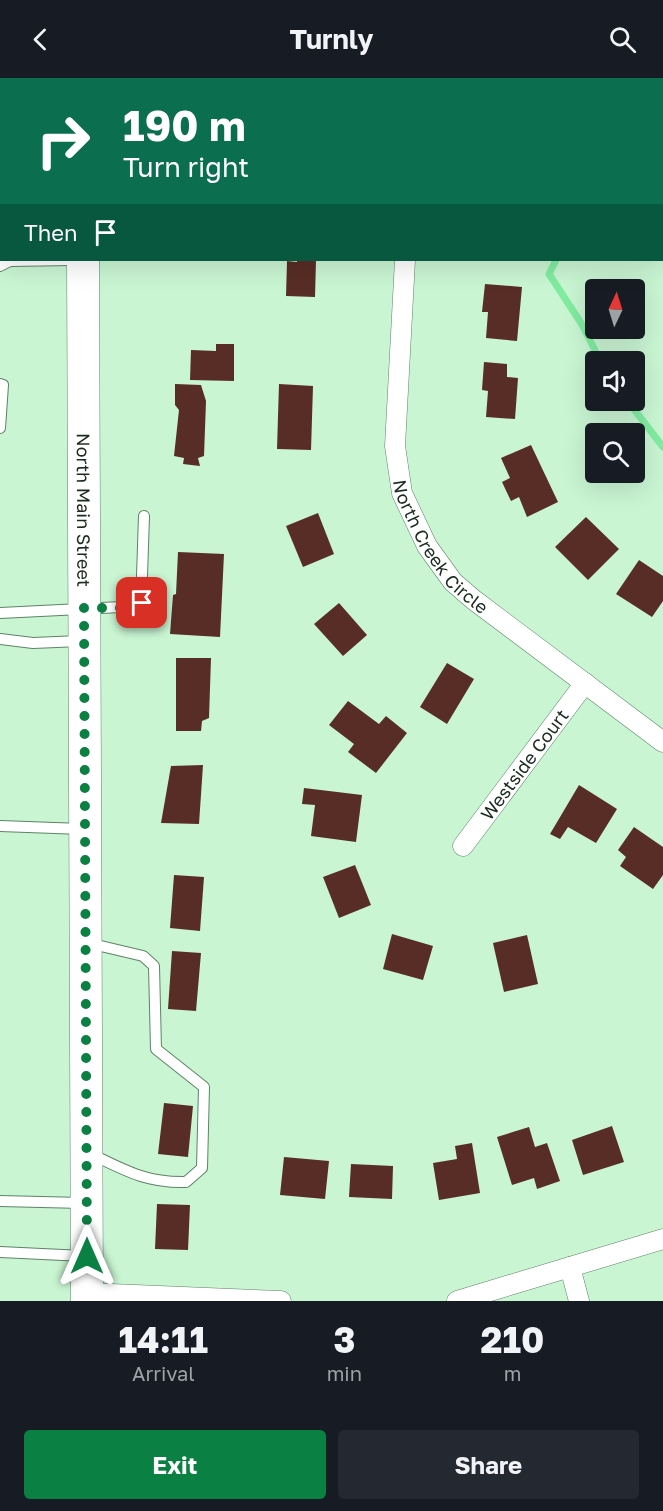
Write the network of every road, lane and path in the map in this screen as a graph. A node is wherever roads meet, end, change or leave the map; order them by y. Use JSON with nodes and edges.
{"nodes":[{"id":1,"x":0,"y":124,"type":"edge"},
{"id":2,"x":0,"y":137,"type":"edge"},
{"id":3,"x":83,"y":261,"type":"edge"},
{"id":4,"x":405,"y":261,"type":"edge"},
{"id":5,"x":0,"y":384,"type":"edge"},
{"id":6,"x":0,"y":428,"type":"edge"},
{"id":7,"x":144,"y":516,"type":"dead end"},
{"id":8,"x":84,"y":608,"type":"junction"},
{"id":9,"x":0,"y":613,"type":"edge"},
{"id":10,"x":0,"y":639,"type":"edge"},
{"id":11,"x":84,"y":640,"type":"junction"},
{"id":12,"x":585,"y":683,"type":"junction"},
{"id":13,"x":663,"y":742,"type":"edge"},
{"id":14,"x":0,"y":826,"type":"edge"},
{"id":15,"x":85,"y":829,"type":"junction"},
{"id":16,"x":463,"y":846,"type":"dead end"},
{"id":17,"x":86,"y":942,"type":"junction"},
{"id":18,"x":86,"y":1152,"type":"junction"},
{"id":19,"x":0,"y":1201,"type":"edge"},
{"id":20,"x":86,"y":1204,"type":"junction"},
{"id":21,"x":663,"y":1239,"type":"edge"},
{"id":22,"x":0,"y":1252,"type":"edge"},
{"id":23,"x":87,"y":1256,"type":"junction"},
{"id":24,"x":570,"y":1267,"type":"junction"},
{"id":25,"x":87,"y":1297,"type":"edge"},
{"id":26,"x":281,"y":1301,"type":"edge"},
{"id":27,"x":457,"y":1301,"type":"edge"},
{"id":28,"x":579,"y":1301,"type":"edge"}],
"edges":[{"from":1,"to":2,"type":"lane"},
{"from":3,"to":8,"type":"main road","name":"North Main Street"},
{"from":4,"to":12,"type":"street","name":"North Creek Circle"},
{"from":5,"to":6,"type":"lane"},
{"from":7,"to":8,"type":"lane"},
{"from":8,"to":9,"type":"lane"},
{"from":8,"to":11,"type":"main road","name":"North Main Street"},
{"from":10,"to":11,"type":"lane"},
{"from":11,"to":15,"type":"main road","name":"North Main Street"},
{"from":12,"to":13,"type":"street","name":"North Creek Circle"},
{"from":12,"to":16,"type":"street","name":"Westside Court"},
{"from":14,"to":15,"type":"lane"},
{"from":15,"to":17,"type":"main road","name":"North Main Street"},
{"from":17,"to":18,"type":"main road","name":"North Main Street"},
{"from":17,"to":18,"type":"lane"},
{"from":18,"to":20,"type":"main road","name":"North Main Street"},
{"from":19,"to":20,"type":"lane"},
{"from":20,"to":23,"type":"main road","name":"North Main Street"},
{"from":21,"to":24,"type":"street"},
{"from":22,"to":23,"type":"lane"},
{"from":23,"to":25,"type":"main road","name":"North Main Street"},
{"from":24,"to":27,"type":"street"},
{"from":24,"to":28,"type":"street"},
{"from":25,"to":26,"type":"street"}]}
